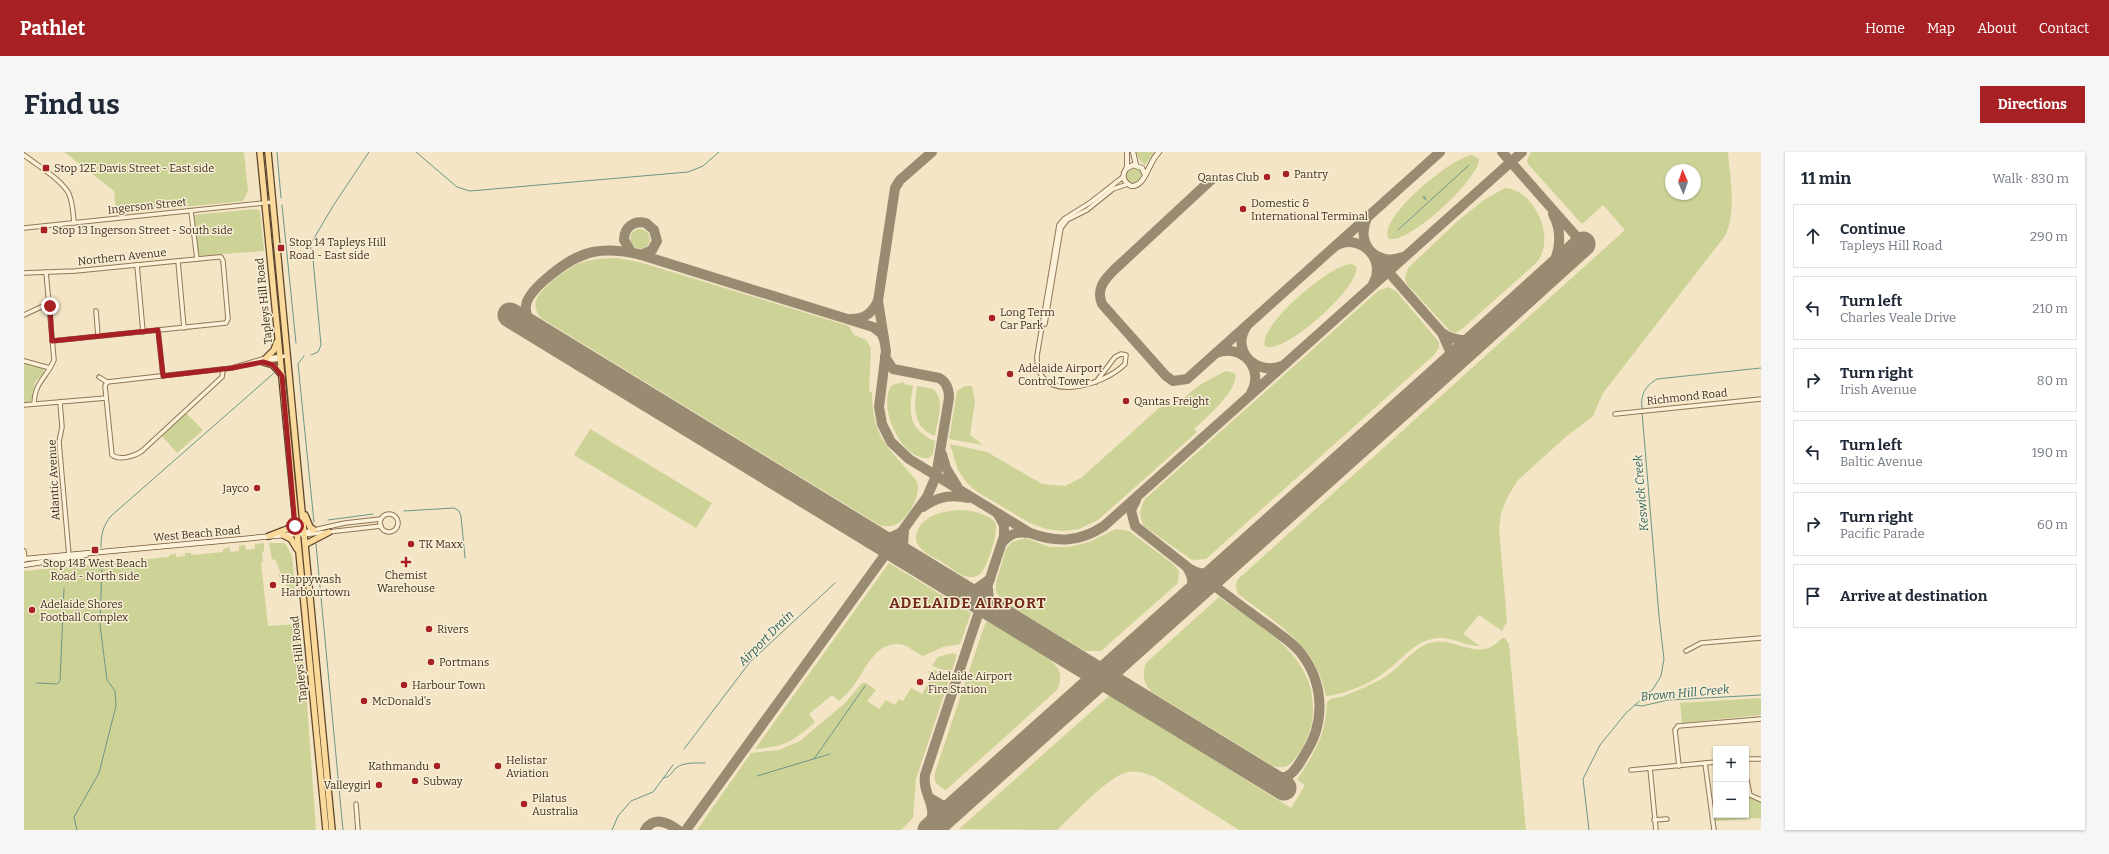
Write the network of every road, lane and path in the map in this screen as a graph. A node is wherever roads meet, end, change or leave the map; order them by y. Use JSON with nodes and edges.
{"nodes":[{"id":1,"x":260,"y":152,"type":"edge"},
{"id":2,"x":268,"y":152,"type":"edge"},
{"id":3,"x":1127,"y":152,"type":"edge"},
{"id":4,"x":1133,"y":152,"type":"edge"},
{"id":5,"x":1159,"y":152,"type":"edge"},
{"id":6,"x":24,"y":155,"type":"edge"},
{"id":7,"x":1136,"y":165,"type":"junction"},
{"id":8,"x":1127,"y":167,"type":"junction"},
{"id":9,"x":1145,"y":175,"type":"junction"},
{"id":10,"x":1124,"y":177,"type":"junction"},
{"id":11,"x":1128,"y":184,"type":"junction"},
{"id":12,"x":273,"y":202,"type":"junction"},
{"id":13,"x":265,"y":203,"type":"junction"},
{"id":14,"x":191,"y":211,"type":"junction"},
{"id":15,"x":74,"y":223,"type":"junction"},
{"id":16,"x":24,"y":228,"type":"edge"},
{"id":17,"x":197,"y":259,"type":"junction"},
{"id":18,"x":178,"y":261,"type":"junction"},
{"id":19,"x":137,"y":265,"type":"junction"},
{"id":20,"x":46,"y":272,"type":"junction"},
{"id":21,"x":24,"y":273,"type":"edge"},
{"id":22,"x":50,"y":306,"type":"junction"},
{"id":23,"x":96,"y":311,"type":"dead end"},
{"id":24,"x":24,"y":316,"type":"edge"},
{"id":25,"x":184,"y":328,"type":"junction"},
{"id":26,"x":158,"y":330,"type":"junction"},
{"id":27,"x":1042,"y":331,"type":"junction"},
{"id":28,"x":143,"y":332,"type":"junction"},
{"id":29,"x":98,"y":336,"type":"junction"},
{"id":30,"x":278,"y":339,"type":"junction"},
{"id":31,"x":52,"y":341,"type":"junction"},
{"id":32,"x":287,"y":356,"type":"junction"},
{"id":33,"x":280,"y":357,"type":"junction"},
{"id":34,"x":265,"y":360,"type":"junction"},
{"id":35,"x":24,"y":361,"type":"edge"},
{"id":36,"x":50,"y":368,"type":"junction"},
{"id":37,"x":223,"y":370,"type":"junction"},
{"id":38,"x":163,"y":376,"type":"junction"},
{"id":39,"x":282,"y":376,"type":"junction"},
{"id":40,"x":98,"y":377,"type":"dead end"},
{"id":41,"x":107,"y":382,"type":"junction"},
{"id":42,"x":1096,"y":382,"type":"junction"},
{"id":43,"x":106,"y":398,"type":"junction"},
{"id":44,"x":1761,"y":399,"type":"edge"},
{"id":45,"x":60,"y":402,"type":"junction"},
{"id":46,"x":34,"y":404,"type":"junction"},
{"id":47,"x":24,"y":405,"type":"edge"},
{"id":48,"x":1615,"y":414,"type":"dead end"},
{"id":49,"x":301,"y":505,"type":"junction"},
{"id":50,"x":381,"y":519,"type":"junction"},
{"id":51,"x":295,"y":526,"type":"junction"},
{"id":52,"x":381,"y":526,"type":"junction"},
{"id":53,"x":314,"y":530,"type":"junction"},
{"id":54,"x":329,"y":532,"type":"junction"},
{"id":55,"x":304,"y":533,"type":"junction"},
{"id":56,"x":296,"y":534,"type":"junction"},
{"id":57,"x":283,"y":535,"type":"junction"},
{"id":58,"x":269,"y":536,"type":"junction"},
{"id":59,"x":306,"y":544,"type":"junction"},
{"id":60,"x":24,"y":551,"type":"edge"},
{"id":61,"x":298,"y":551,"type":"junction"},
{"id":62,"x":69,"y":556,"type":"junction"},
{"id":63,"x":24,"y":562,"type":"edge"},
{"id":64,"x":1761,"y":638,"type":"edge"},
{"id":65,"x":1686,"y":651,"type":"dead end"},
{"id":66,"x":1761,"y":719,"type":"edge"},
{"id":67,"x":1761,"y":759,"type":"edge"},
{"id":68,"x":1749,"y":760,"type":"edge"},
{"id":69,"x":1713,"y":762,"type":"edge"},
{"id":70,"x":1705,"y":763,"type":"junction"},
{"id":71,"x":1679,"y":766,"type":"junction"},
{"id":72,"x":1650,"y":768,"type":"junction"},
{"id":73,"x":1631,"y":770,"type":"dead end"},
{"id":74,"x":1747,"y":782,"type":"edge"},
{"id":75,"x":1761,"y":800,"type":"edge"},
{"id":76,"x":356,"y":804,"type":"dead end"},
{"id":77,"x":1667,"y":819,"type":"dead end"},
{"id":78,"x":1654,"y":820,"type":"junction"},
{"id":79,"x":326,"y":830,"type":"edge"},
{"id":80,"x":332,"y":830,"type":"edge"},
{"id":81,"x":358,"y":830,"type":"edge"},
{"id":82,"x":1656,"y":830,"type":"edge"},
{"id":83,"x":1714,"y":830,"type":"edge"}],
"edges":[{"from":1,"to":13,"type":"main road","name":"Tapleys Hill Road"},
{"from":2,"to":12,"type":"main road","name":"Tapleys Hill Road"},
{"from":3,"to":8,"type":"street"},
{"from":4,"to":7,"type":"street"},
{"from":5,"to":9,"type":"street"},
{"from":6,"to":15,"type":"street"},
{"from":7,"to":8,"type":"street"},
{"from":7,"to":9,"type":"street"},
{"from":8,"to":10,"type":"street"},
{"from":9,"to":11,"type":"street"},
{"from":10,"to":11,"type":"street"},
{"from":10,"to":27,"type":"street"},
{"from":11,"to":27,"type":"street"},
{"from":12,"to":13,"type":"street","name":"Ingerson Street"},
{"from":12,"to":32,"type":"main road","name":"Tapleys Hill Road"},
{"from":13,"to":14,"type":"street","name":"Ingerson Street"},
{"from":13,"to":30,"type":"main road","name":"Tapleys Hill Road"},
{"from":14,"to":15,"type":"street","name":"Ingerson Street"},
{"from":14,"to":17,"type":"street"},
{"from":15,"to":16,"type":"street","name":"Ingerson Street"},
{"from":17,"to":18,"type":"street","name":"Northern Avenue"},
{"from":17,"to":25,"type":"street","name":"Northern Avenue"},
{"from":18,"to":19,"type":"street","name":"Northern Avenue"},
{"from":18,"to":25,"type":"street"},
{"from":19,"to":20,"type":"street","name":"Northern Avenue"},
{"from":19,"to":28,"type":"street"},
{"from":20,"to":21,"type":"street","name":"Northern Avenue"},
{"from":20,"to":22,"type":"street"},
{"from":22,"to":24,"type":"street"},
{"from":22,"to":31,"type":"street"},
{"from":23,"to":29,"type":"street"},
{"from":25,"to":26,"type":"street"},
{"from":26,"to":28,"type":"street"},
{"from":26,"to":38,"type":"street"},
{"from":27,"to":42,"type":"street"},
{"from":28,"to":29,"type":"street"},
{"from":29,"to":31,"type":"street"},
{"from":30,"to":33,"type":"main road","name":"Tapleys Hill Road"},
{"from":30,"to":34,"type":"main road"},
{"from":31,"to":36,"type":"street"},
{"from":32,"to":33,"type":"street"},
{"from":32,"to":49,"type":"main road","name":"Tapleys Hill Road"},
{"from":33,"to":34,"type":"street"},
{"from":33,"to":39,"type":"main road","name":"Tapleys Hill Road"},
{"from":34,"to":37,"type":"street"},
{"from":34,"to":39,"type":"main road"},
{"from":35,"to":36,"type":"street"},
{"from":36,"to":46,"type":"street"},
{"from":37,"to":38,"type":"street"},
{"from":37,"to":43,"type":"street"},
{"from":38,"to":41,"type":"street"},
{"from":39,"to":51,"type":"main road","name":"Tapleys Hill Road"},
{"from":40,"to":41,"type":"street"},
{"from":41,"to":43,"type":"street"},
{"from":42,"to":42,"type":"street"},
{"from":43,"to":45,"type":"street"},
{"from":44,"to":48,"type":"street","name":"Richmond Road"},
{"from":45,"to":46,"type":"street"},
{"from":45,"to":62,"type":"street","name":"Atlantic Avenue"},
{"from":46,"to":47,"type":"street"},
{"from":49,"to":53,"type":"main road"},
{"from":49,"to":55,"type":"main road","name":"Tapleys Hill Road"},
{"from":50,"to":52,"type":"street"},
{"from":50,"to":52,"type":"street"},
{"from":50,"to":53,"type":"street"},
{"from":51,"to":56,"type":"main road","name":"Tapleys Hill Road"},
{"from":51,"to":58,"type":"main road"},
{"from":52,"to":54,"type":"street"},
{"from":53,"to":55,"type":"street"},
{"from":54,"to":55,"type":"street"},
{"from":54,"to":59,"type":"main road"},
{"from":55,"to":56,"type":"street"},
{"from":55,"to":59,"type":"main road","name":"Tapleys Hill Road"},
{"from":56,"to":57,"type":"street","name":"West Beach Road"},
{"from":56,"to":61,"type":"main road","name":"Tapleys Hill Road"},
{"from":57,"to":58,"type":"street","name":"West Beach Road"},
{"from":57,"to":61,"type":"main road"},
{"from":58,"to":62,"type":"street","name":"West Beach Road"},
{"from":59,"to":80,"type":"main road","name":"Tapleys Hill Road"},
{"from":60,"to":63,"type":"street"},
{"from":61,"to":79,"type":"main road","name":"Tapleys Hill Road"},
{"from":62,"to":63,"type":"street","name":"West Beach Road"},
{"from":64,"to":65,"type":"street"},
{"from":66,"to":71,"type":"street"},
{"from":67,"to":68,"type":"street"},
{"from":69,"to":70,"type":"street"},
{"from":70,"to":71,"type":"street"},
{"from":70,"to":83,"type":"street"},
{"from":71,"to":72,"type":"street"},
{"from":72,"to":73,"type":"street"},
{"from":72,"to":78,"type":"street"},
{"from":74,"to":75,"type":"street"},
{"from":76,"to":81,"type":"street"},
{"from":77,"to":78,"type":"street"},
{"from":78,"to":82,"type":"street"}]}
